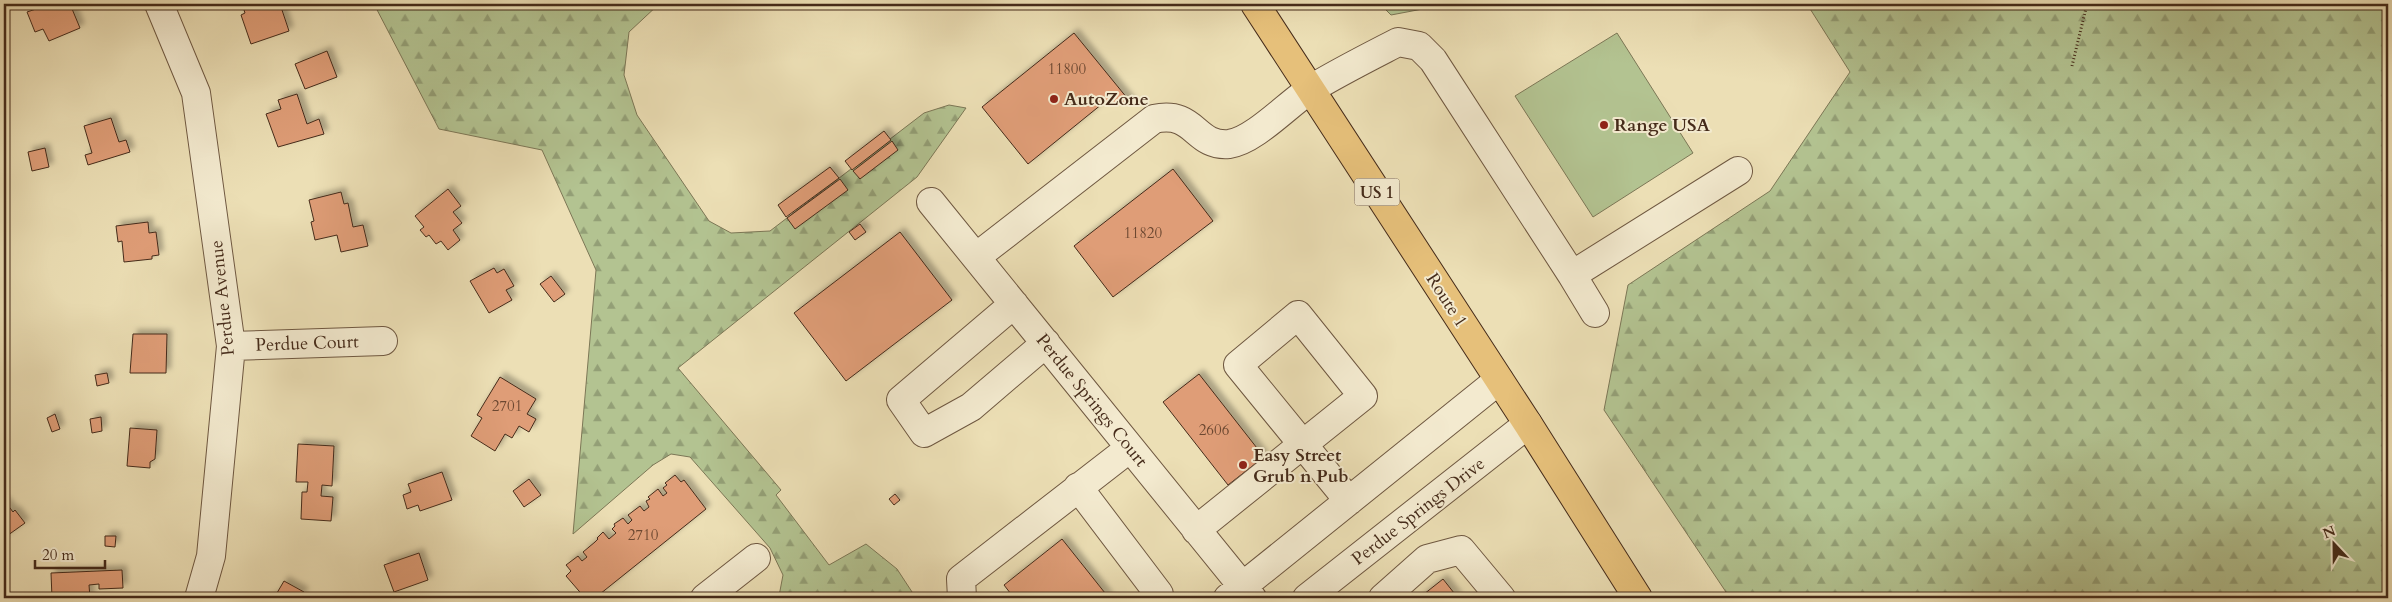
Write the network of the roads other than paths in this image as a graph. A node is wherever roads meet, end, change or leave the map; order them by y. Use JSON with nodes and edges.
{"nodes":[{"id":1,"x":159,"y":4,"type":"edge"},
{"id":2,"x":1255,"y":4,"type":"edge"},
{"id":3,"x":1310,"y":90,"type":"junction"},
{"id":4,"x":1738,"y":171,"type":"dead end"},
{"id":5,"x":931,"y":202,"type":"dead end"},
{"id":6,"x":976,"y":257,"type":"junction"},
{"id":7,"x":1572,"y":275,"type":"junction"},
{"id":8,"x":1014,"y":304,"type":"junction"},
{"id":9,"x":1595,"y":313,"type":"dead end"},
{"id":10,"x":383,"y":341,"type":"dead end"},
{"id":11,"x":1046,"y":343,"type":"junction"},
{"id":12,"x":232,"y":346,"type":"junction"},
{"id":13,"x":1499,"y":380,"type":"junction"},
{"id":14,"x":1528,"y":424,"type":"junction"},
{"id":15,"x":1303,"y":445,"type":"junction"},
{"id":16,"x":1130,"y":448,"type":"junction"},
{"id":17,"x":1078,"y":488,"type":"junction"},
{"id":18,"x":1349,"y":501,"type":"junction"},
{"id":19,"x":1196,"y":530,"type":"junction"},
{"id":20,"x":756,"y":558,"type":"dead end"},
{"id":21,"x":1159,"y":594,"type":"dead end"},
{"id":22,"x":1241,"y":595,"type":"edge"},
{"id":23,"x":199,"y":598,"type":"edge"},
{"id":24,"x":705,"y":598,"type":"edge"},
{"id":25,"x":962,"y":598,"type":"edge"},
{"id":26,"x":1307,"y":598,"type":"edge"},
{"id":27,"x":1383,"y":598,"type":"edge"},
{"id":28,"x":1501,"y":598,"type":"edge"},
{"id":29,"x":1638,"y":598,"type":"edge"}],
"edges":[{"from":1,"to":12,"type":"street","name":"Perdue Avenue"},
{"from":2,"to":3,"type":"main road","name":"Route 1","number":"US 1"},
{"from":3,"to":6,"type":"street"},
{"from":3,"to":7,"type":"street"},
{"from":3,"to":13,"type":"main road","name":"Route 1","number":"US 1"},
{"from":4,"to":7,"type":"street"},
{"from":5,"to":6,"type":"street","name":"Perdue Springs Court"},
{"from":6,"to":8,"type":"street","name":"Perdue Springs Court"},
{"from":7,"to":9,"type":"street"},
{"from":8,"to":11,"type":"street","name":"Perdue Springs Court"},
{"from":8,"to":11,"type":"street"},
{"from":10,"to":12,"type":"street","name":"Perdue Court"},
{"from":11,"to":16,"type":"street","name":"Perdue Springs Court"},
{"from":12,"to":23,"type":"street","name":"Perdue Avenue"},
{"from":13,"to":14,"type":"main road","name":"Route 1","number":"US 1"},
{"from":13,"to":18,"type":"street"},
{"from":14,"to":26,"type":"street","name":"Perdue Springs Drive"},
{"from":14,"to":29,"type":"main road","name":"Route 1","number":"US 1"},
{"from":15,"to":15,"type":"street"},
{"from":15,"to":18,"type":"street"},
{"from":15,"to":19,"type":"street"},
{"from":16,"to":17,"type":"street"},
{"from":16,"to":19,"type":"street","name":"Perdue Springs Court"},
{"from":17,"to":21,"type":"street"},
{"from":17,"to":25,"type":"street"},
{"from":18,"to":22,"type":"street"},
{"from":19,"to":22,"type":"street","name":"Perdue Springs Court"},
{"from":20,"to":24,"type":"street"},
{"from":27,"to":28,"type":"street"}]}
